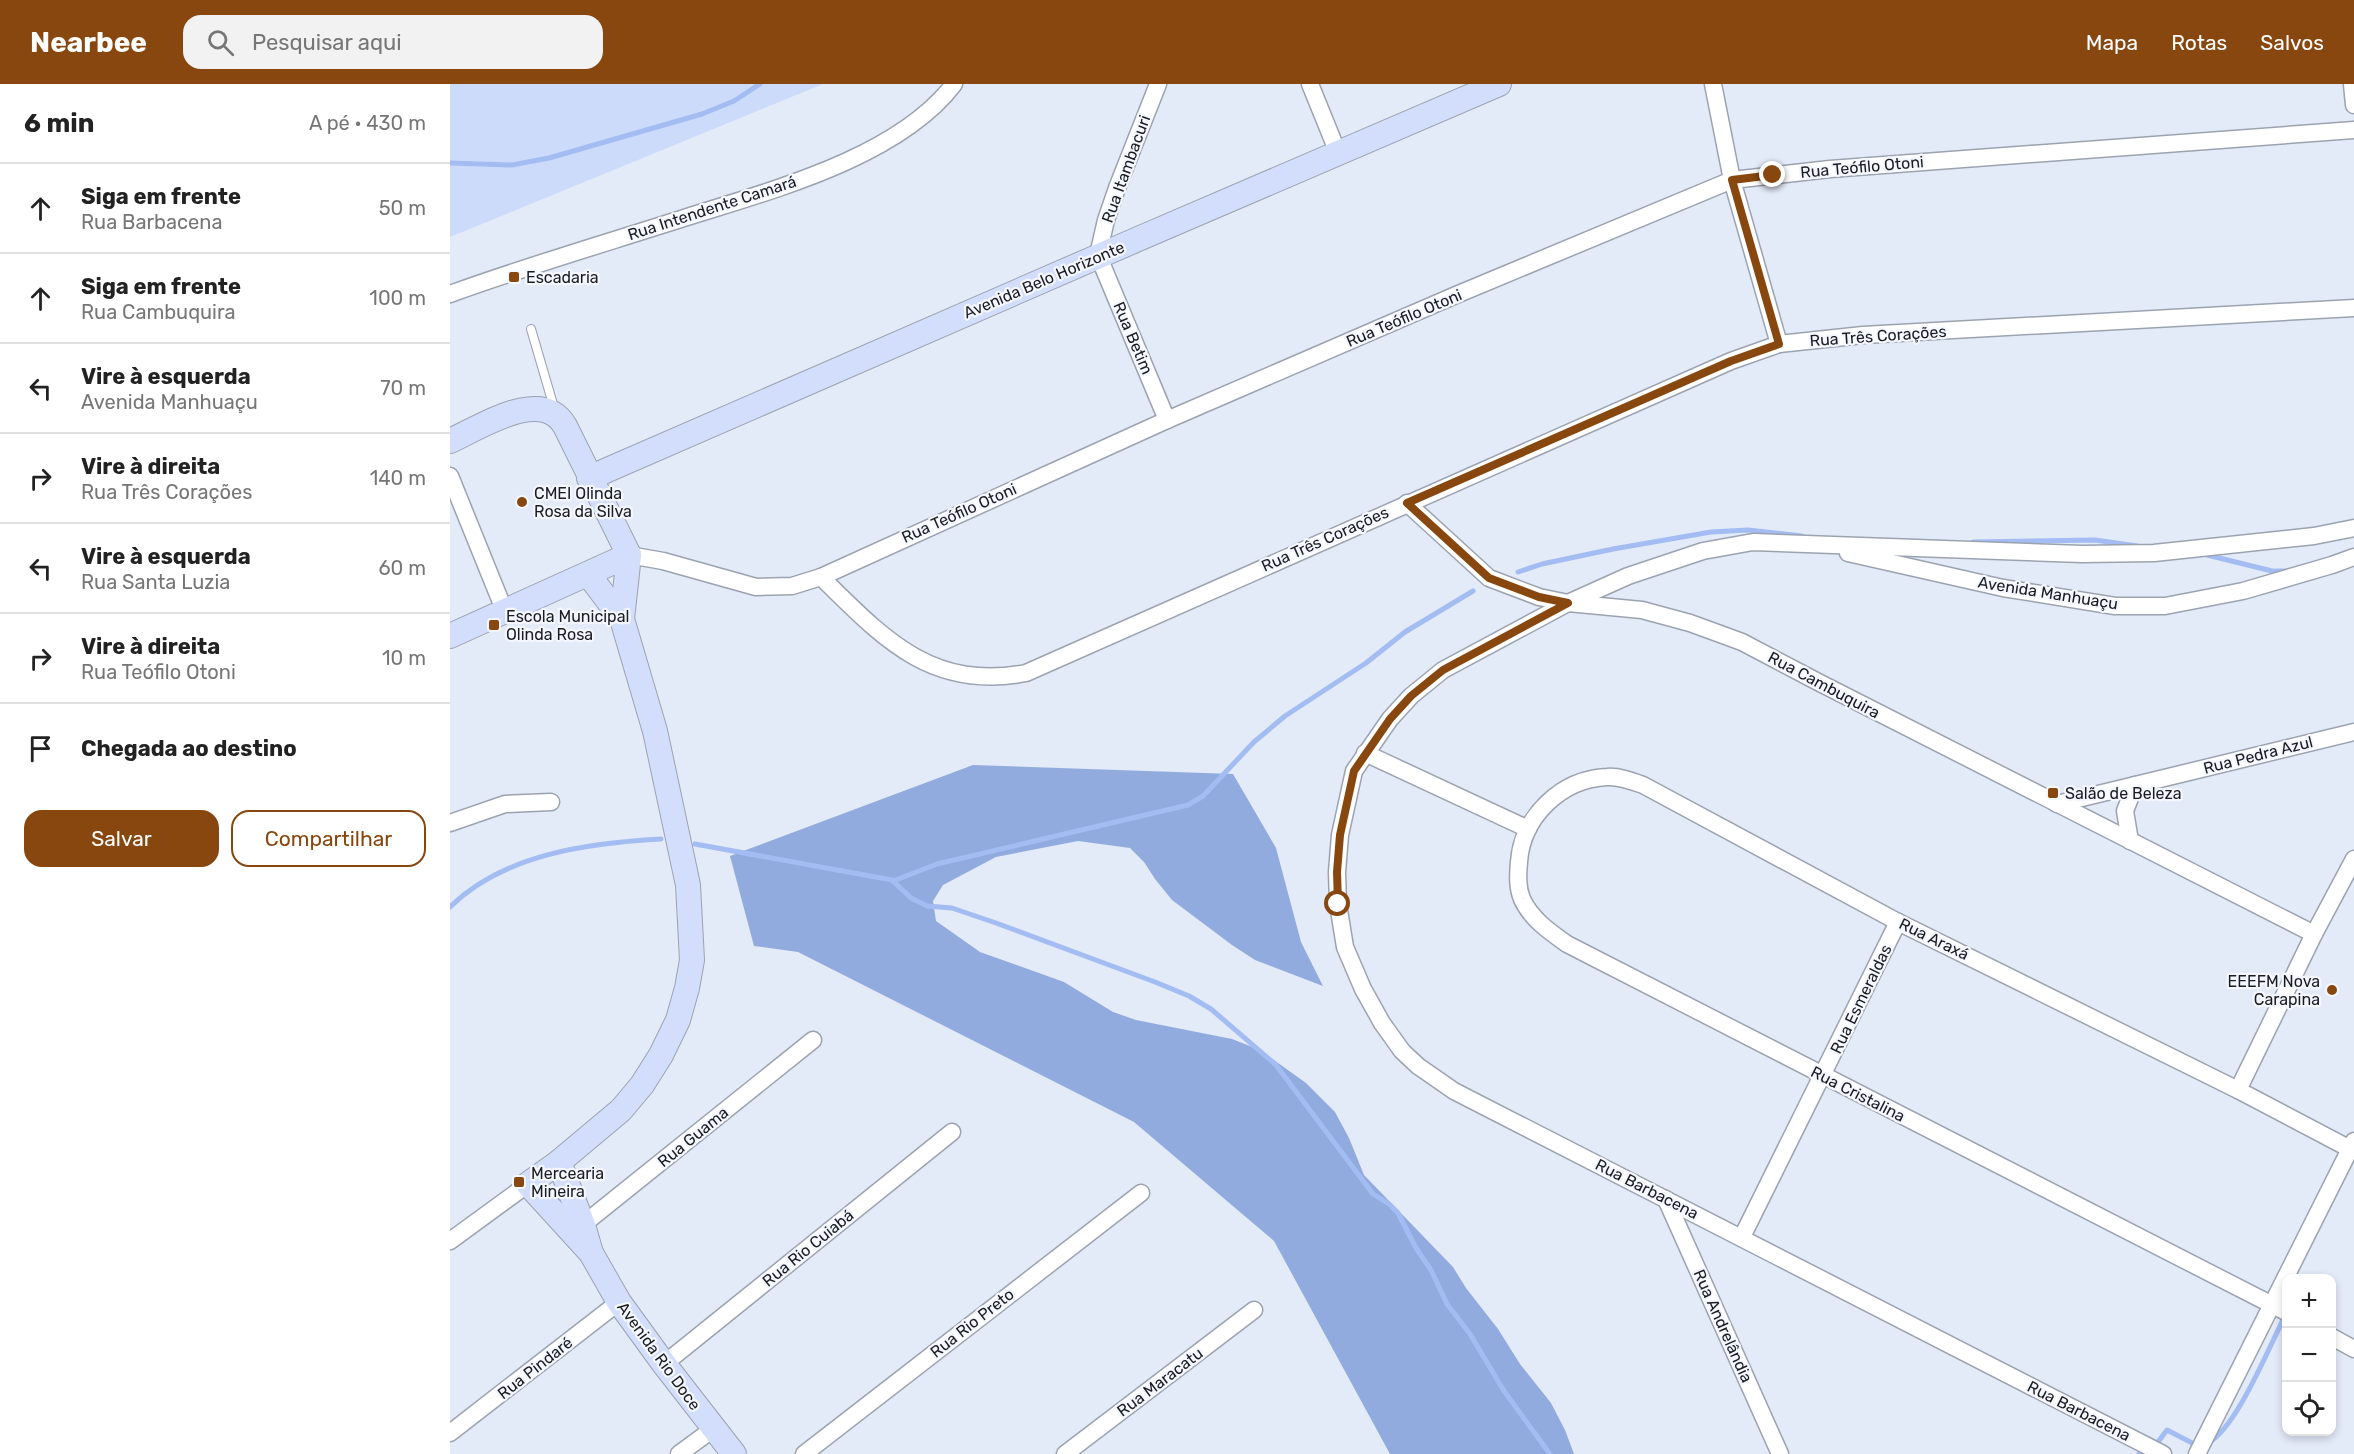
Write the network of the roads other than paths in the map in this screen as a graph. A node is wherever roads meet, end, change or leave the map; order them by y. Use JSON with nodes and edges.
{"nodes":[{"id":1,"x":954,"y":84,"type":"edge"},
{"id":2,"x":1158,"y":84,"type":"edge"},
{"id":3,"x":1311,"y":84,"type":"edge"},
{"id":4,"x":1499,"y":84,"type":"edge"},
{"id":5,"x":1713,"y":84,"type":"edge"},
{"id":6,"x":2352,"y":84,"type":"edge"},
{"id":7,"x":2354,"y":105,"type":"edge"},
{"id":8,"x":2354,"y":130,"type":"edge"},
{"id":9,"x":1338,"y":153,"type":"junction"},
{"id":10,"x":1732,"y":180,"type":"junction"},
{"id":11,"x":1098,"y":255,"type":"junction"},
{"id":12,"x":450,"y":294,"type":"edge"},
{"id":13,"x":2354,"y":308,"type":"edge"},
{"id":14,"x":531,"y":329,"type":"dead end"},
{"id":15,"x":1779,"y":344,"type":"junction"},
{"id":16,"x":560,"y":420,"type":"junction"},
{"id":17,"x":1167,"y":420,"type":"junction"},
{"id":18,"x":450,"y":441,"type":"edge"},
{"id":19,"x":450,"y":476,"type":"edge"},
{"id":20,"x":589,"y":478,"type":"junction"},
{"id":21,"x":1407,"y":503,"type":"junction"},
{"id":22,"x":610,"y":518,"type":"junction"},
{"id":23,"x":2354,"y":528,"type":"edge"},
{"id":24,"x":1812,"y":545,"type":"junction"},
{"id":25,"x":629,"y":555,"type":"junction"},
{"id":26,"x":2354,"y":556,"type":"edge"},
{"id":27,"x":588,"y":574,"type":"junction"},
{"id":28,"x":821,"y":577,"type":"junction"},
{"id":29,"x":1568,"y":603,"type":"junction"},
{"id":30,"x":505,"y":612,"type":"junction"},
{"id":31,"x":622,"y":619,"type":"junction"},
{"id":32,"x":450,"y":636,"type":"edge"},
{"id":33,"x":2354,"y":732,"type":"edge"},
{"id":34,"x":1365,"y":753,"type":"junction"},
{"id":35,"x":2135,"y":785,"type":"junction"},
{"id":36,"x":551,"y":802,"type":"dead end"},
{"id":37,"x":2057,"y":804,"type":"junction"},
{"id":38,"x":450,"y":823,"type":"edge"},
{"id":39,"x":1527,"y":829,"type":"junction"},
{"id":40,"x":2130,"y":841,"type":"junction"},
{"id":41,"x":2354,"y":859,"type":"edge"},
{"id":42,"x":1898,"y":922,"type":"junction"},
{"id":43,"x":2314,"y":934,"type":"junction"},
{"id":44,"x":813,"y":1040,"type":"dead end"},
{"id":45,"x":1823,"y":1076,"type":"junction"},
{"id":46,"x":2238,"y":1090,"type":"junction"},
{"id":47,"x":952,"y":1132,"type":"dead end"},
{"id":48,"x":2352,"y":1147,"type":"edge"},
{"id":49,"x":559,"y":1162,"type":"junction"},
{"id":50,"x":528,"y":1184,"type":"junction"},
{"id":51,"x":1141,"y":1193,"type":"dead end"},
{"id":52,"x":1666,"y":1199,"type":"junction"},
{"id":53,"x":578,"y":1229,"type":"junction"},
{"id":54,"x":1742,"y":1237,"type":"junction"},
{"id":55,"x":450,"y":1241,"type":"edge"},
{"id":56,"x":619,"y":1302,"type":"junction"},
{"id":57,"x":2279,"y":1308,"type":"edge"},
{"id":58,"x":1254,"y":1310,"type":"dead end"},
{"id":59,"x":2336,"y":1340,"type":"edge"},
{"id":60,"x":2354,"y":1349,"type":"edge"},
{"id":61,"x":664,"y":1364,"type":"junction"},
{"id":62,"x":713,"y":1429,"type":"junction"},
{"id":63,"x":450,"y":1433,"type":"edge"},
{"id":64,"x":679,"y":1454,"type":"edge"},
{"id":65,"x":734,"y":1454,"type":"edge"},
{"id":66,"x":804,"y":1454,"type":"edge"},
{"id":67,"x":1065,"y":1454,"type":"edge"},
{"id":68,"x":1780,"y":1454,"type":"edge"},
{"id":69,"x":2163,"y":1454,"type":"edge"},
{"id":70,"x":2197,"y":1454,"type":"edge"}],
"edges":[{"from":1,"to":12,"type":"street","name":"Rua Intendente Camará"},
{"from":2,"to":11,"type":"street","name":"Rua Itambacuri"},
{"from":3,"to":9,"type":"street"},
{"from":4,"to":9,"type":"street","name":"Avenida Belo Horizonte"},
{"from":5,"to":10,"type":"street"},
{"from":6,"to":7,"type":"street"},
{"from":8,"to":10,"type":"street","name":"Rua Teófilo Otoni"},
{"from":9,"to":11,"type":"street","name":"Avenida Belo Horizonte"},
{"from":10,"to":15,"type":"street"},
{"from":10,"to":17,"type":"street","name":"Rua Teófilo Otoni"},
{"from":11,"to":17,"type":"street","name":"Rua Betim"},
{"from":11,"to":20,"type":"street","name":"Avenida Belo Horizonte"},
{"from":13,"to":15,"type":"street","name":"Rua Três Corações"},
{"from":14,"to":16,"type":"lane"},
{"from":15,"to":21,"type":"street","name":"Rua Três Corações"},
{"from":16,"to":18,"type":"street"},
{"from":16,"to":20,"type":"street"},
{"from":17,"to":28,"type":"street","name":"Rua Teófilo Otoni"},
{"from":19,"to":30,"type":"street"},
{"from":20,"to":22,"type":"street"},
{"from":21,"to":28,"type":"street","name":"Rua Três Corações"},
{"from":21,"to":29,"type":"street"},
{"from":22,"to":25,"type":"street"},
{"from":22,"to":27,"type":"street"},
{"from":23,"to":24,"type":"street","name":"Avenida Manhuaçu"},
{"from":24,"to":26,"type":"street","name":"Avenida Manhuaçu"},
{"from":24,"to":29,"type":"street","name":"Avenida Manhuaçu"},
{"from":25,"to":27,"type":"street"},
{"from":25,"to":28,"type":"street","name":"Rua Teófilo Otoni"},
{"from":25,"to":31,"type":"street"},
{"from":27,"to":30,"type":"street"},
{"from":27,"to":31,"type":"street"},
{"from":29,"to":34,"type":"street"},
{"from":29,"to":37,"type":"street","name":"Rua Cambuquira"},
{"from":30,"to":32,"type":"street"},
{"from":31,"to":49,"type":"street"},
{"from":33,"to":35,"type":"street","name":"Rua Pedra Azul"},
{"from":34,"to":39,"type":"street"},
{"from":34,"to":52,"type":"street","name":"Rua Barbacena"},
{"from":35,"to":37,"type":"street","name":"Rua Pedra Azul"},
{"from":35,"to":40,"type":"street"},
{"from":36,"to":38,"type":"street"},
{"from":37,"to":40,"type":"street","name":"Rua Cambuquira"},
{"from":39,"to":42,"type":"street","name":"Rua Araxá"},
{"from":39,"to":45,"type":"street","name":"Rua Cristalina"},
{"from":40,"to":43,"type":"street","name":"Rua Cambuquira"},
{"from":41,"to":43,"type":"street"},
{"from":42,"to":45,"type":"street","name":"Rua Esmeraldas"},
{"from":42,"to":46,"type":"street","name":"Rua Araxá"},
{"from":43,"to":46,"type":"street"},
{"from":44,"to":53,"type":"street","name":"Rua Guama"},
{"from":45,"to":54,"type":"street","name":"Rua Esmeraldas"},
{"from":45,"to":57,"type":"street","name":"Rua Cristalina"},
{"from":46,"to":48,"type":"street","name":"Rua Araxá"},
{"from":47,"to":61,"type":"street","name":"Rua Rio Cuiabá"},
{"from":48,"to":57,"type":"street"},
{"from":49,"to":50,"type":"street"},
{"from":49,"to":53,"type":"street","name":"Avenida Rio Doce"},
{"from":50,"to":53,"type":"street","name":"Avenida Rio Doce"},
{"from":50,"to":55,"type":"street"},
{"from":51,"to":66,"type":"street","name":"Rua Rio Preto"},
{"from":52,"to":54,"type":"street","name":"Rua Barbacena"},
{"from":52,"to":68,"type":"street","name":"Rua Andrelândia"},
{"from":53,"to":56,"type":"street","name":"Avenida Rio Doce"},
{"from":54,"to":69,"type":"street","name":"Rua Barbacena"},
{"from":56,"to":61,"type":"street","name":"Avenida Rio Doce"},
{"from":56,"to":63,"type":"street","name":"Rua Pindaré"},
{"from":57,"to":70,"type":"street"},
{"from":58,"to":67,"type":"street","name":"Rua Maracatu"},
{"from":59,"to":60,"type":"street"},
{"from":61,"to":62,"type":"street","name":"Avenida Rio Doce"},
{"from":62,"to":64,"type":"street"},
{"from":62,"to":65,"type":"street","name":"Avenida Rio Doce"}]}
